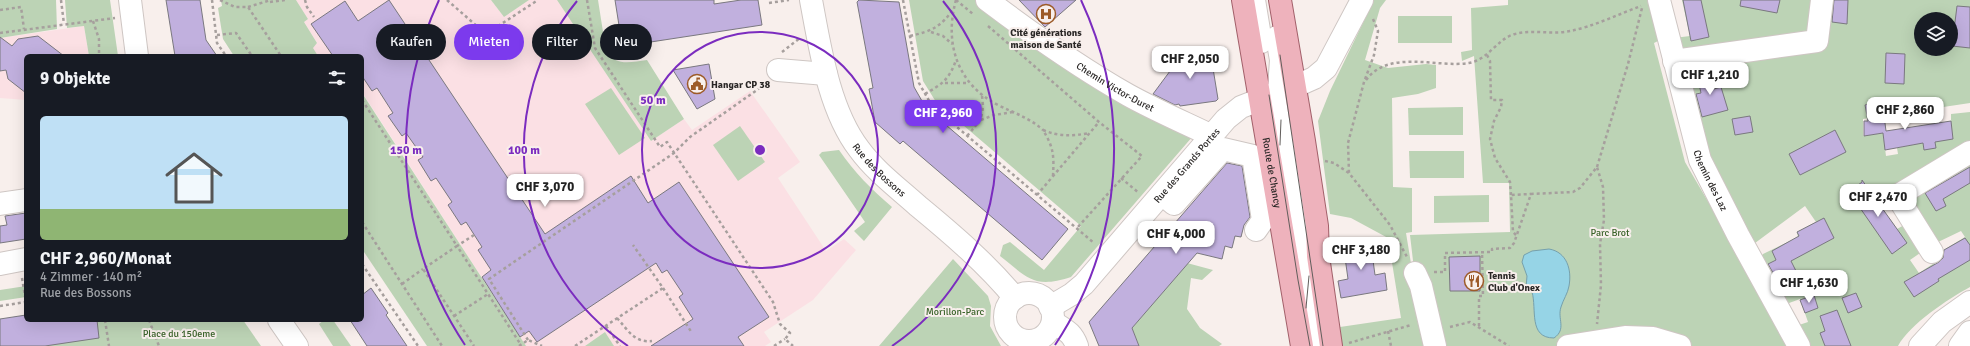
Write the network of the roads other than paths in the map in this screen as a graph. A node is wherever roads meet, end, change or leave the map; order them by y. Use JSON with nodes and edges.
{"nodes":[{"id":1,"x":130,"y":0,"type":"edge"},
{"id":2,"x":811,"y":0,"type":"edge"},
{"id":3,"x":1243,"y":0,"type":"edge"},
{"id":4,"x":1254,"y":0,"type":"edge"},
{"id":5,"x":1272,"y":0,"type":"edge"},
{"id":6,"x":1280,"y":0,"type":"edge"},
{"id":7,"x":1822,"y":0,"type":"edge"},
{"id":8,"x":1361,"y":3,"type":"edge"},
{"id":9,"x":1649,"y":3,"type":"edge"},
{"id":10,"x":982,"y":8,"type":"edge"},
{"id":11,"x":137,"y":54,"type":"edge"},
{"id":12,"x":1674,"y":61,"type":"junction"},
{"id":13,"x":777,"y":68,"type":"road end"},
{"id":14,"x":826,"y":74,"type":"junction"},
{"id":15,"x":1275,"y":93,"type":"junction"},
{"id":16,"x":1210,"y":135,"type":"junction"},
{"id":17,"x":1970,"y":152,"type":"edge"},
{"id":18,"x":1153,"y":196,"type":"junction"},
{"id":19,"x":24,"y":200,"type":"edge"},
{"id":20,"x":0,"y":204,"type":"edge"},
{"id":21,"x":1256,"y":230,"type":"dead end"},
{"id":22,"x":1932,"y":252,"type":"dead end"},
{"id":23,"x":0,"y":264,"type":"edge"},
{"id":24,"x":24,"y":266,"type":"edge"},
{"id":25,"x":1415,"y":273,"type":"road end"},
{"id":26,"x":1015,"y":298,"type":"junction"},
{"id":27,"x":1970,"y":302,"type":"edge"},
{"id":28,"x":1052,"y":314,"type":"junction"},
{"id":29,"x":280,"y":322,"type":"edge"},
{"id":30,"x":1432,"y":332,"type":"edge"},
{"id":31,"x":1970,"y":332,"type":"edge"},
{"id":32,"x":1075,"y":341,"type":"edge"},
{"id":33,"x":1034,"y":344,"type":"edge"},
{"id":34,"x":1339,"y":345,"type":"edge"},
{"id":35,"x":297,"y":346,"type":"edge"},
{"id":36,"x":1302,"y":346,"type":"edge"},
{"id":37,"x":1316,"y":346,"type":"edge"},
{"id":38,"x":1568,"y":346,"type":"edge"},
{"id":39,"x":1680,"y":346,"type":"edge"},
{"id":40,"x":1798,"y":346,"type":"edge"},
{"id":41,"x":1920,"y":346,"type":"edge"},
{"id":42,"x":1960,"y":346,"type":"edge"}],
"edges":[{"from":1,"to":11,"type":"street"},
{"from":2,"to":14,"type":"street","name":"Rue des Bossons"},
{"from":3,"to":15,"type":"main road","name":"Route de Chancy"},
{"from":4,"to":15,"type":"street"},
{"from":5,"to":15,"type":"street"},
{"from":6,"to":15,"type":"main road","name":"Route de Chancy"},
{"from":7,"to":12,"type":"street"},
{"from":8,"to":15,"type":"street","name":"Rue des Grands Portes"},
{"from":9,"to":12,"type":"street","name":"Chemin des Laz"},
{"from":10,"to":16,"type":"street","name":"Chemin Victor-Duret"},
{"from":12,"to":40,"type":"street","name":"Chemin des Laz"},
{"from":13,"to":14,"type":"street"},
{"from":14,"to":26,"type":"street","name":"Rue des Bossons"},
{"from":15,"to":16,"type":"street","name":"Rue des Grands Portes"},
{"from":15,"to":34,"type":"main road","name":"Route de Chancy"},
{"from":15,"to":36,"type":"main road","name":"Route de Chancy"},
{"from":15,"to":37,"type":"street"},
{"from":16,"to":18,"type":"street","name":"Rue des Grands Portes"},
{"from":17,"to":22,"type":"street"},
{"from":18,"to":21,"type":"street"},
{"from":18,"to":28,"type":"street","name":"Rue des Grands Portes"},
{"from":19,"to":20,"type":"street"},
{"from":23,"to":24,"type":"street"},
{"from":25,"to":30,"type":"street"},
{"from":26,"to":28,"type":"street"},
{"from":26,"to":33,"type":"street"},
{"from":27,"to":41,"type":"street"},
{"from":28,"to":32,"type":"street"},
{"from":28,"to":33,"type":"street"},
{"from":29,"to":35,"type":"street"},
{"from":31,"to":42,"type":"street"},
{"from":38,"to":39,"type":"street"}]}
